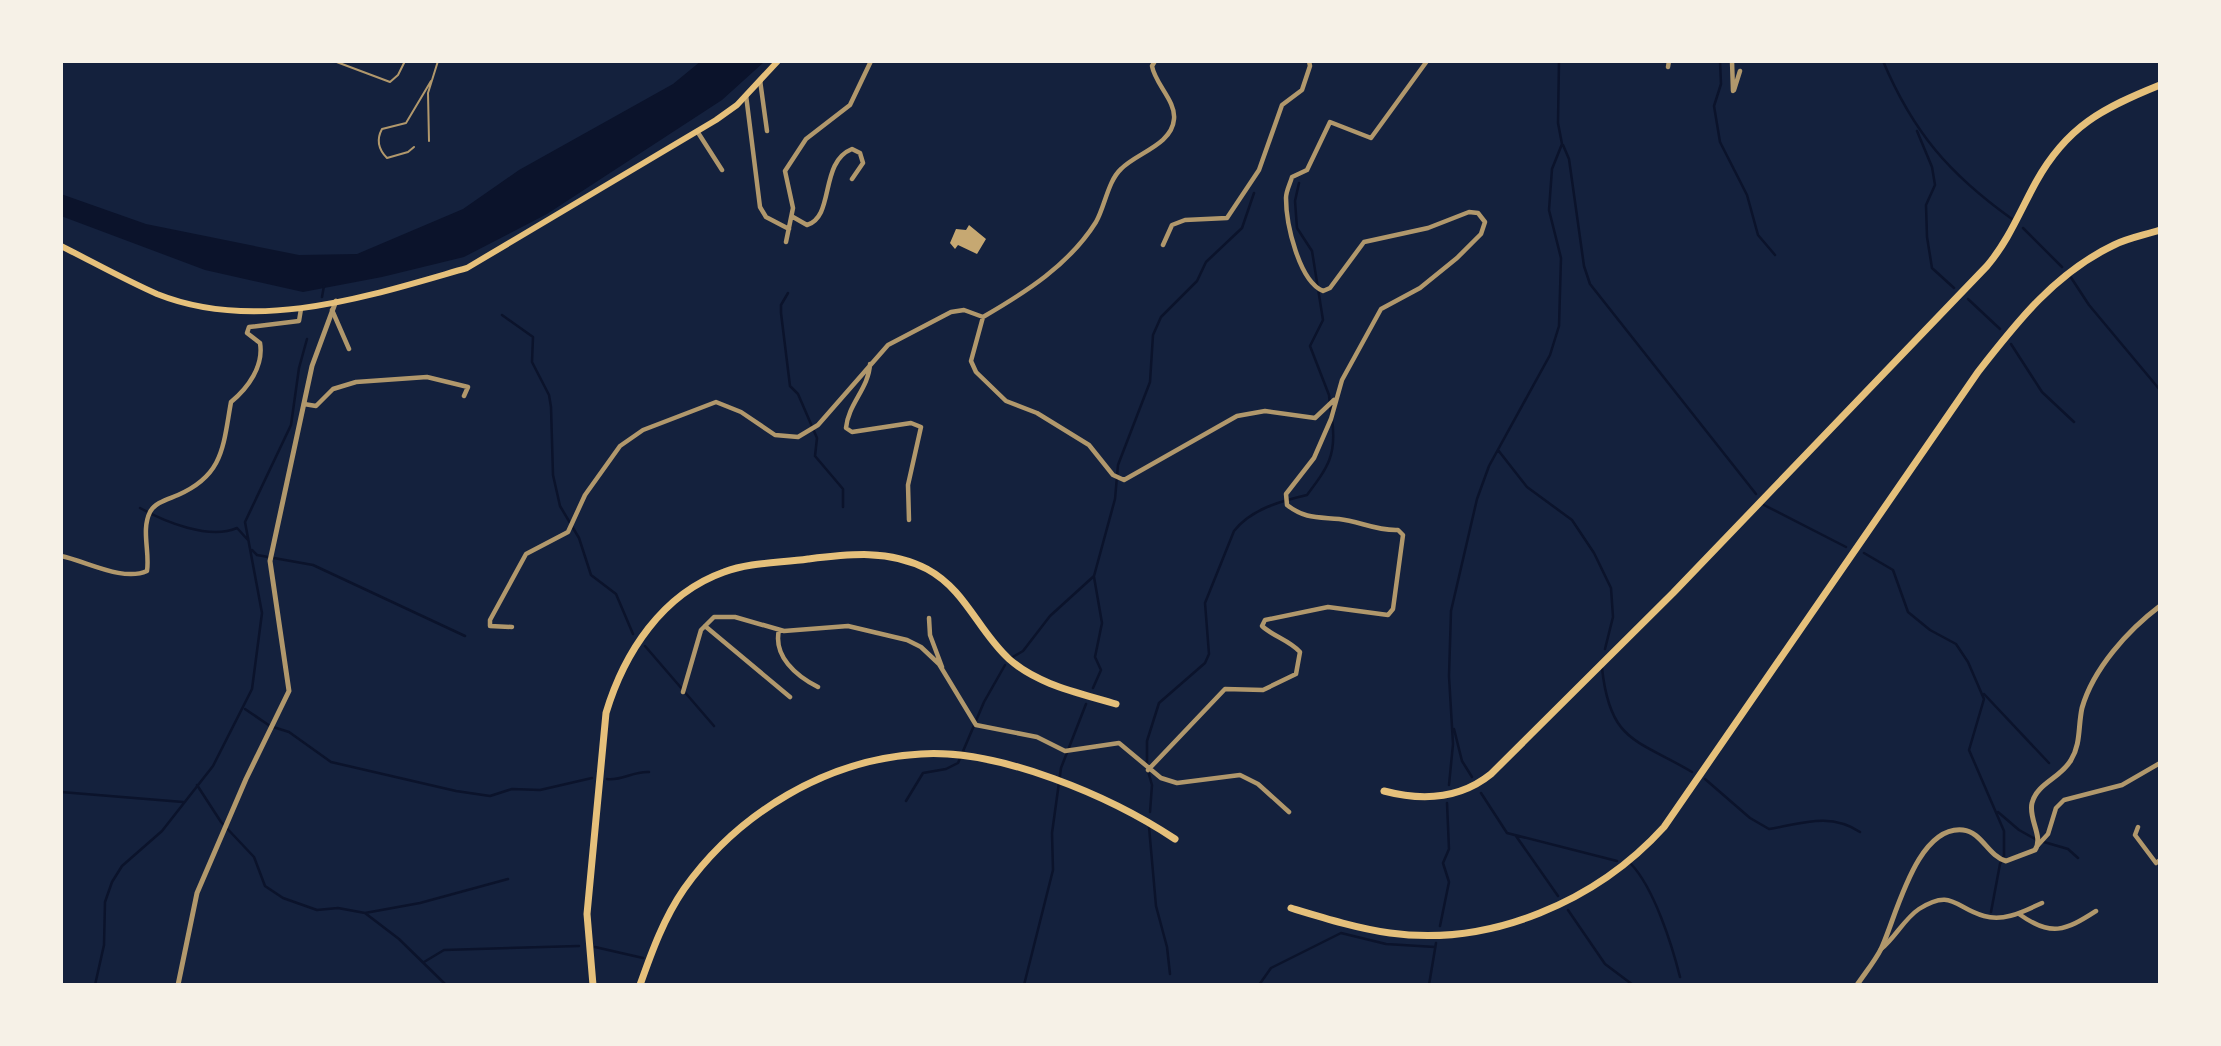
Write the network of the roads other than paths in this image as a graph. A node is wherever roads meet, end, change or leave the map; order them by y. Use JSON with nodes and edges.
{"nodes":[{"id":1,"x":334,"y":61,"type":"edge"},
{"id":2,"x":405,"y":61,"type":"edge"},
{"id":3,"x":438,"y":61,"type":"edge"},
{"id":4,"x":778,"y":61,"type":"edge"},
{"id":5,"x":871,"y":61,"type":"edge"},
{"id":6,"x":1155,"y":61,"type":"edge"},
{"id":7,"x":1309,"y":61,"type":"edge"},
{"id":8,"x":1427,"y":61,"type":"edge"},
{"id":9,"x":1732,"y":61,"type":"edge"},
{"id":10,"x":1740,"y":71,"type":"dead end"},
{"id":11,"x":760,"y":80,"type":"junction"},
{"id":12,"x":431,"y":81,"type":"junction"},
{"id":13,"x":2160,"y":85,"type":"edge"},
{"id":14,"x":746,"y":95,"type":"junction"},
{"id":15,"x":697,"y":131,"type":"junction"},
{"id":16,"x":767,"y":131,"type":"dead end"},
{"id":17,"x":429,"y":141,"type":"dead end"},
{"id":18,"x":414,"y":147,"type":"dead end"},
{"id":19,"x":722,"y":170,"type":"dead end"},
{"id":20,"x":852,"y":179,"type":"dead end"},
{"id":21,"x":792,"y":216,"type":"junction"},
{"id":22,"x":789,"y":229,"type":"junction"},
{"id":23,"x":2160,"y":230,"type":"edge"},
{"id":24,"x":786,"y":242,"type":"dead end"},
{"id":25,"x":1163,"y":244,"type":"dead end"},
{"id":26,"x":61,"y":246,"type":"edge"},
{"id":27,"x":337,"y":301,"type":"junction"},
{"id":28,"x":301,"y":309,"type":"junction"},
{"id":29,"x":332,"y":310,"type":"junction"},
{"id":30,"x":983,"y":317,"type":"junction"},
{"id":31,"x":349,"y":349,"type":"dead end"},
{"id":32,"x":870,"y":363,"type":"junction"},
{"id":33,"x":464,"y":396,"type":"dead end"},
{"id":34,"x":1335,"y":400,"type":"junction"},
{"id":35,"x":304,"y":404,"type":"junction"},
{"id":36,"x":909,"y":520,"type":"dead end"},
{"id":37,"x":61,"y":556,"type":"edge"},
{"id":38,"x":2160,"y":606,"type":"edge"},
{"id":39,"x":929,"y":618,"type":"dead end"},
{"id":40,"x":705,"y":626,"type":"junction"},
{"id":41,"x":512,"y":627,"type":"dead end"},
{"id":42,"x":779,"y":630,"type":"junction"},
{"id":43,"x":942,"y":670,"type":"junction"},
{"id":44,"x":818,"y":687,"type":"dead end"},
{"id":45,"x":683,"y":692,"type":"dead end"},
{"id":46,"x":790,"y":697,"type":"dead end"},
{"id":47,"x":1116,"y":705,"type":"dead end"},
{"id":48,"x":2160,"y":763,"type":"edge"},
{"id":49,"x":1149,"y":770,"type":"junction"},
{"id":50,"x":1384,"y":791,"type":"dead end"},
{"id":51,"x":1289,"y":812,"type":"dead end"},
{"id":52,"x":2138,"y":827,"type":"dead end"},
{"id":53,"x":1175,"y":839,"type":"dead end"},
{"id":54,"x":2038,"y":845,"type":"junction"},
{"id":55,"x":2160,"y":860,"type":"edge"},
{"id":56,"x":2042,"y":903,"type":"dead end"},
{"id":57,"x":1291,"y":908,"type":"dead end"},
{"id":58,"x":2096,"y":911,"type":"dead end"},
{"id":59,"x":2018,"y":914,"type":"junction"},
{"id":60,"x":1880,"y":950,"type":"junction"},
{"id":61,"x":178,"y":985,"type":"edge"},
{"id":62,"x":593,"y":985,"type":"edge"},
{"id":63,"x":640,"y":985,"type":"edge"},
{"id":64,"x":1857,"y":985,"type":"edge"}],
"edges":[{"from":1,"to":2,"type":"lane"},
{"from":3,"to":12,"type":"lane"},
{"from":4,"to":11,"type":"main road"},
{"from":5,"to":21,"type":"street"},
{"from":6,"to":30,"type":"street"},
{"from":7,"to":25,"type":"street"},
{"from":8,"to":34,"type":"street"},
{"from":9,"to":10,"type":"street"},
{"from":11,"to":14,"type":"main road"},
{"from":11,"to":16,"type":"street"},
{"from":12,"to":17,"type":"lane"},
{"from":12,"to":18,"type":"lane"},
{"from":13,"to":50,"type":"highway"},
{"from":14,"to":15,"type":"main road"},
{"from":14,"to":22,"type":"street"},
{"from":15,"to":19,"type":"street"},
{"from":15,"to":27,"type":"main road"},
{"from":20,"to":21,"type":"street"},
{"from":21,"to":22,"type":"street"},
{"from":22,"to":24,"type":"street"},
{"from":23,"to":57,"type":"highway"},
{"from":26,"to":28,"type":"main road"},
{"from":27,"to":28,"type":"main road"},
{"from":27,"to":29,"type":"street"},
{"from":28,"to":37,"type":"street"},
{"from":29,"to":31,"type":"street"},
{"from":29,"to":35,"type":"street"},
{"from":30,"to":32,"type":"street"},
{"from":30,"to":34,"type":"street"},
{"from":32,"to":36,"type":"street"},
{"from":32,"to":41,"type":"street"},
{"from":33,"to":35,"type":"street"},
{"from":34,"to":49,"type":"street"},
{"from":35,"to":61,"type":"street"},
{"from":38,"to":54,"type":"street"},
{"from":39,"to":43,"type":"street"},
{"from":40,"to":42,"type":"street"},
{"from":40,"to":45,"type":"street"},
{"from":40,"to":46,"type":"street"},
{"from":42,"to":43,"type":"street"},
{"from":42,"to":44,"type":"street"},
{"from":43,"to":49,"type":"street"},
{"from":47,"to":62,"type":"highway"},
{"from":48,"to":54,"type":"street"},
{"from":49,"to":51,"type":"street"},
{"from":52,"to":55,"type":"street"},
{"from":53,"to":63,"type":"highway"},
{"from":54,"to":60,"type":"street"},
{"from":56,"to":59,"type":"street"},
{"from":58,"to":59,"type":"street"},
{"from":59,"to":60,"type":"street"},
{"from":60,"to":64,"type":"street"}]}
